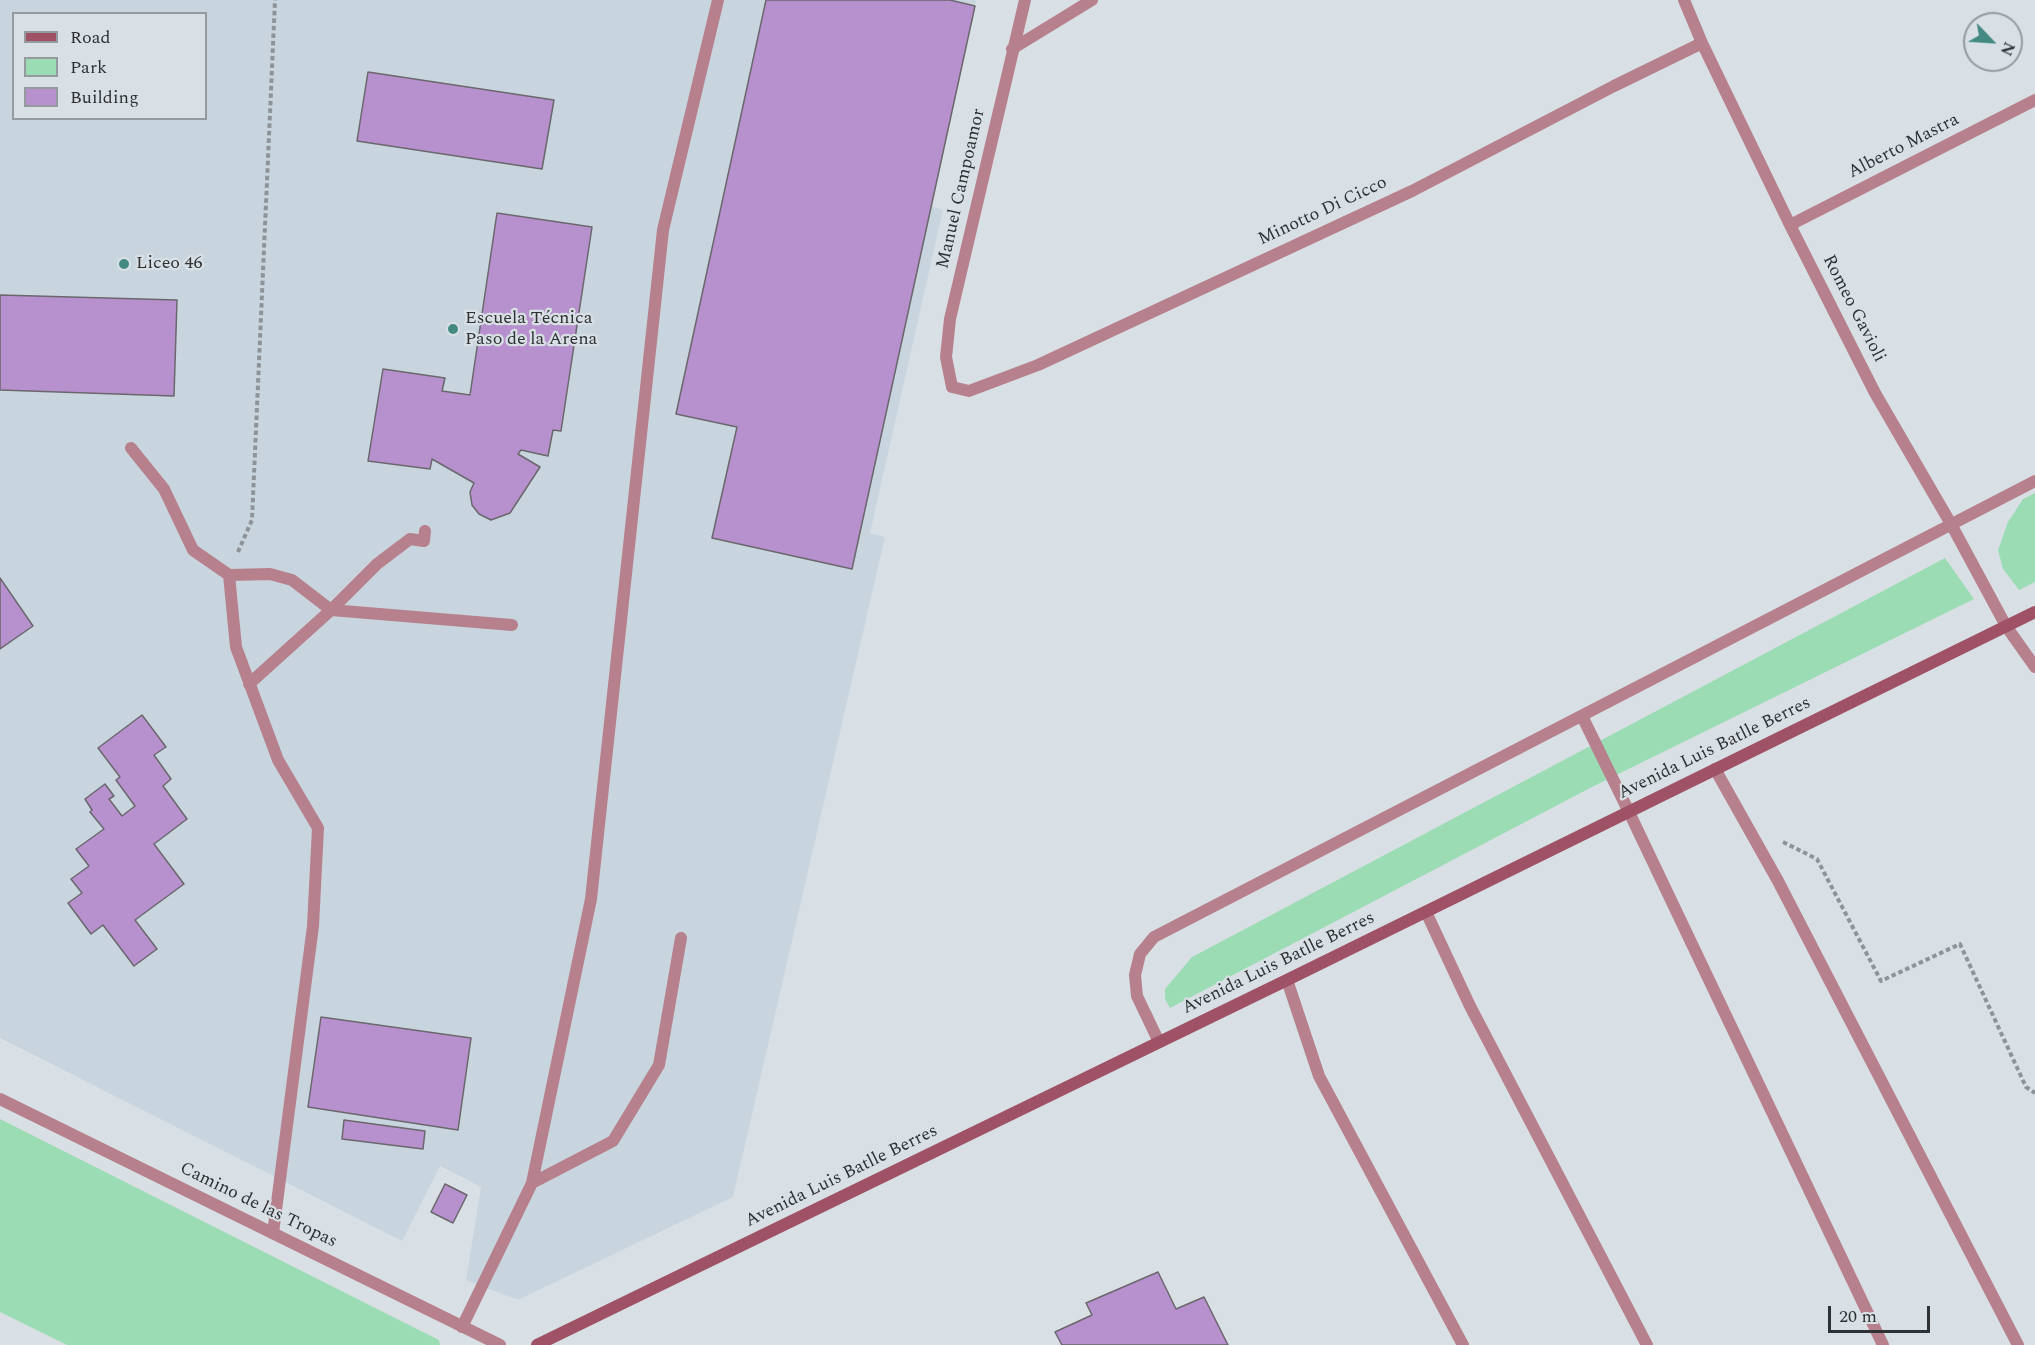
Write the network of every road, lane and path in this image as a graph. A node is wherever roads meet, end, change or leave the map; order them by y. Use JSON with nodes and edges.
{"nodes":[{"id":1,"x":275,"y":0,"type":"edge"},
{"id":2,"x":718,"y":0,"type":"edge"},
{"id":3,"x":1024,"y":0,"type":"edge"},
{"id":4,"x":1092,"y":0,"type":"edge"},
{"id":5,"x":1684,"y":0,"type":"edge"},
{"id":6,"x":1702,"y":43,"type":"junction"},
{"id":7,"x":1012,"y":49,"type":"junction"},
{"id":8,"x":2035,"y":100,"type":"edge"},
{"id":9,"x":1790,"y":225,"type":"junction"},
{"id":10,"x":952,"y":387,"type":"joint"},
{"id":11,"x":130,"y":448,"type":"dead end"},
{"id":12,"x":2035,"y":481,"type":"edge"},
{"id":13,"x":1951,"y":524,"type":"junction"},
{"id":14,"x":425,"y":531,"type":"dead end"},
{"id":15,"x":229,"y":575,"type":"junction"},
{"id":16,"x":331,"y":610,"type":"junction"},
{"id":17,"x":2035,"y":612,"type":"edge"},
{"id":18,"x":512,"y":625,"type":"dead end"},
{"id":19,"x":2006,"y":626,"type":"junction"},
{"id":20,"x":2035,"y":667,"type":"edge"},
{"id":21,"x":249,"y":684,"type":"junction"},
{"id":22,"x":1582,"y":716,"type":"junction"},
{"id":23,"x":1715,"y":770,"type":"junction"},
{"id":24,"x":1629,"y":812,"type":"junction"},
{"id":25,"x":1745,"y":823,"type":"junction"},
{"id":26,"x":1426,"y":912,"type":"junction"},
{"id":27,"x":681,"y":938,"type":"dead end"},
{"id":28,"x":1287,"y":980,"type":"junction"},
{"id":29,"x":1159,"y":1042,"type":"junction"},
{"id":30,"x":2035,"y":1093,"type":"edge"},
{"id":31,"x":0,"y":1098,"type":"edge"},
{"id":32,"x":532,"y":1183,"type":"junction"},
{"id":33,"x":273,"y":1233,"type":"junction"},
{"id":34,"x":462,"y":1327,"type":"junction"},
{"id":35,"x":500,"y":1345,"type":"edge"},
{"id":36,"x":537,"y":1345,"type":"edge"},
{"id":37,"x":1463,"y":1345,"type":"edge"},
{"id":38,"x":1647,"y":1345,"type":"edge"},
{"id":39,"x":1883,"y":1345,"type":"edge"},
{"id":40,"x":2018,"y":1345,"type":"edge"}],
"edges":[{"from":1,"to":15,"type":"path"},
{"from":2,"to":32,"type":"street"},
{"from":3,"to":7,"type":"street","name":"Manuel Campoamor"},
{"from":4,"to":7,"type":"street"},
{"from":5,"to":6,"type":"street","name":"Romeo Gavioli"},
{"from":6,"to":9,"type":"street","name":"Romeo Gavioli"},
{"from":6,"to":10,"type":"street","name":"Minotto Di Cicco"},
{"from":7,"to":10,"type":"street","name":"Manuel Campoamor"},
{"from":8,"to":9,"type":"street","name":"Alberto Mastra"},
{"from":9,"to":13,"type":"street","name":"Romeo Gavioli"},
{"from":11,"to":15,"type":"street"},
{"from":12,"to":13,"type":"street"},
{"from":13,"to":19,"type":"street","name":"Romeo Gavioli"},
{"from":13,"to":22,"type":"street"},
{"from":14,"to":16,"type":"street"},
{"from":15,"to":16,"type":"street"},
{"from":15,"to":21,"type":"street"},
{"from":16,"to":18,"type":"street"},
{"from":16,"to":21,"type":"street"},
{"from":17,"to":19,"type":"main road","name":"Avenida Luis Batlle Berres"},
{"from":19,"to":20,"type":"street","name":"Romeo Gavioli"},
{"from":19,"to":23,"type":"main road","name":"Avenida Luis Batlle Berres"},
{"from":21,"to":33,"type":"street"},
{"from":22,"to":24,"type":"street"},
{"from":22,"to":29,"type":"street"},
{"from":23,"to":24,"type":"main road","name":"Avenida Luis Batlle Berres"},
{"from":23,"to":25,"type":"street"},
{"from":24,"to":26,"type":"main road","name":"Avenida Luis Batlle Berres"},
{"from":24,"to":39,"type":"street"},
{"from":25,"to":30,"type":"path"},
{"from":25,"to":40,"type":"street"},
{"from":26,"to":28,"type":"main road","name":"Avenida Luis Batlle Berres"},
{"from":26,"to":38,"type":"street"},
{"from":27,"to":32,"type":"street"},
{"from":28,"to":29,"type":"main road","name":"Avenida Luis Batlle Berres"},
{"from":28,"to":37,"type":"street"},
{"from":29,"to":36,"type":"main road","name":"Avenida Luis Batlle Berres"},
{"from":31,"to":33,"type":"street","name":"Camino de las Tropas"},
{"from":32,"to":34,"type":"street"},
{"from":33,"to":34,"type":"street","name":"Camino de las Tropas"},
{"from":34,"to":35,"type":"street","name":"Camino de las Tropas"}]}
